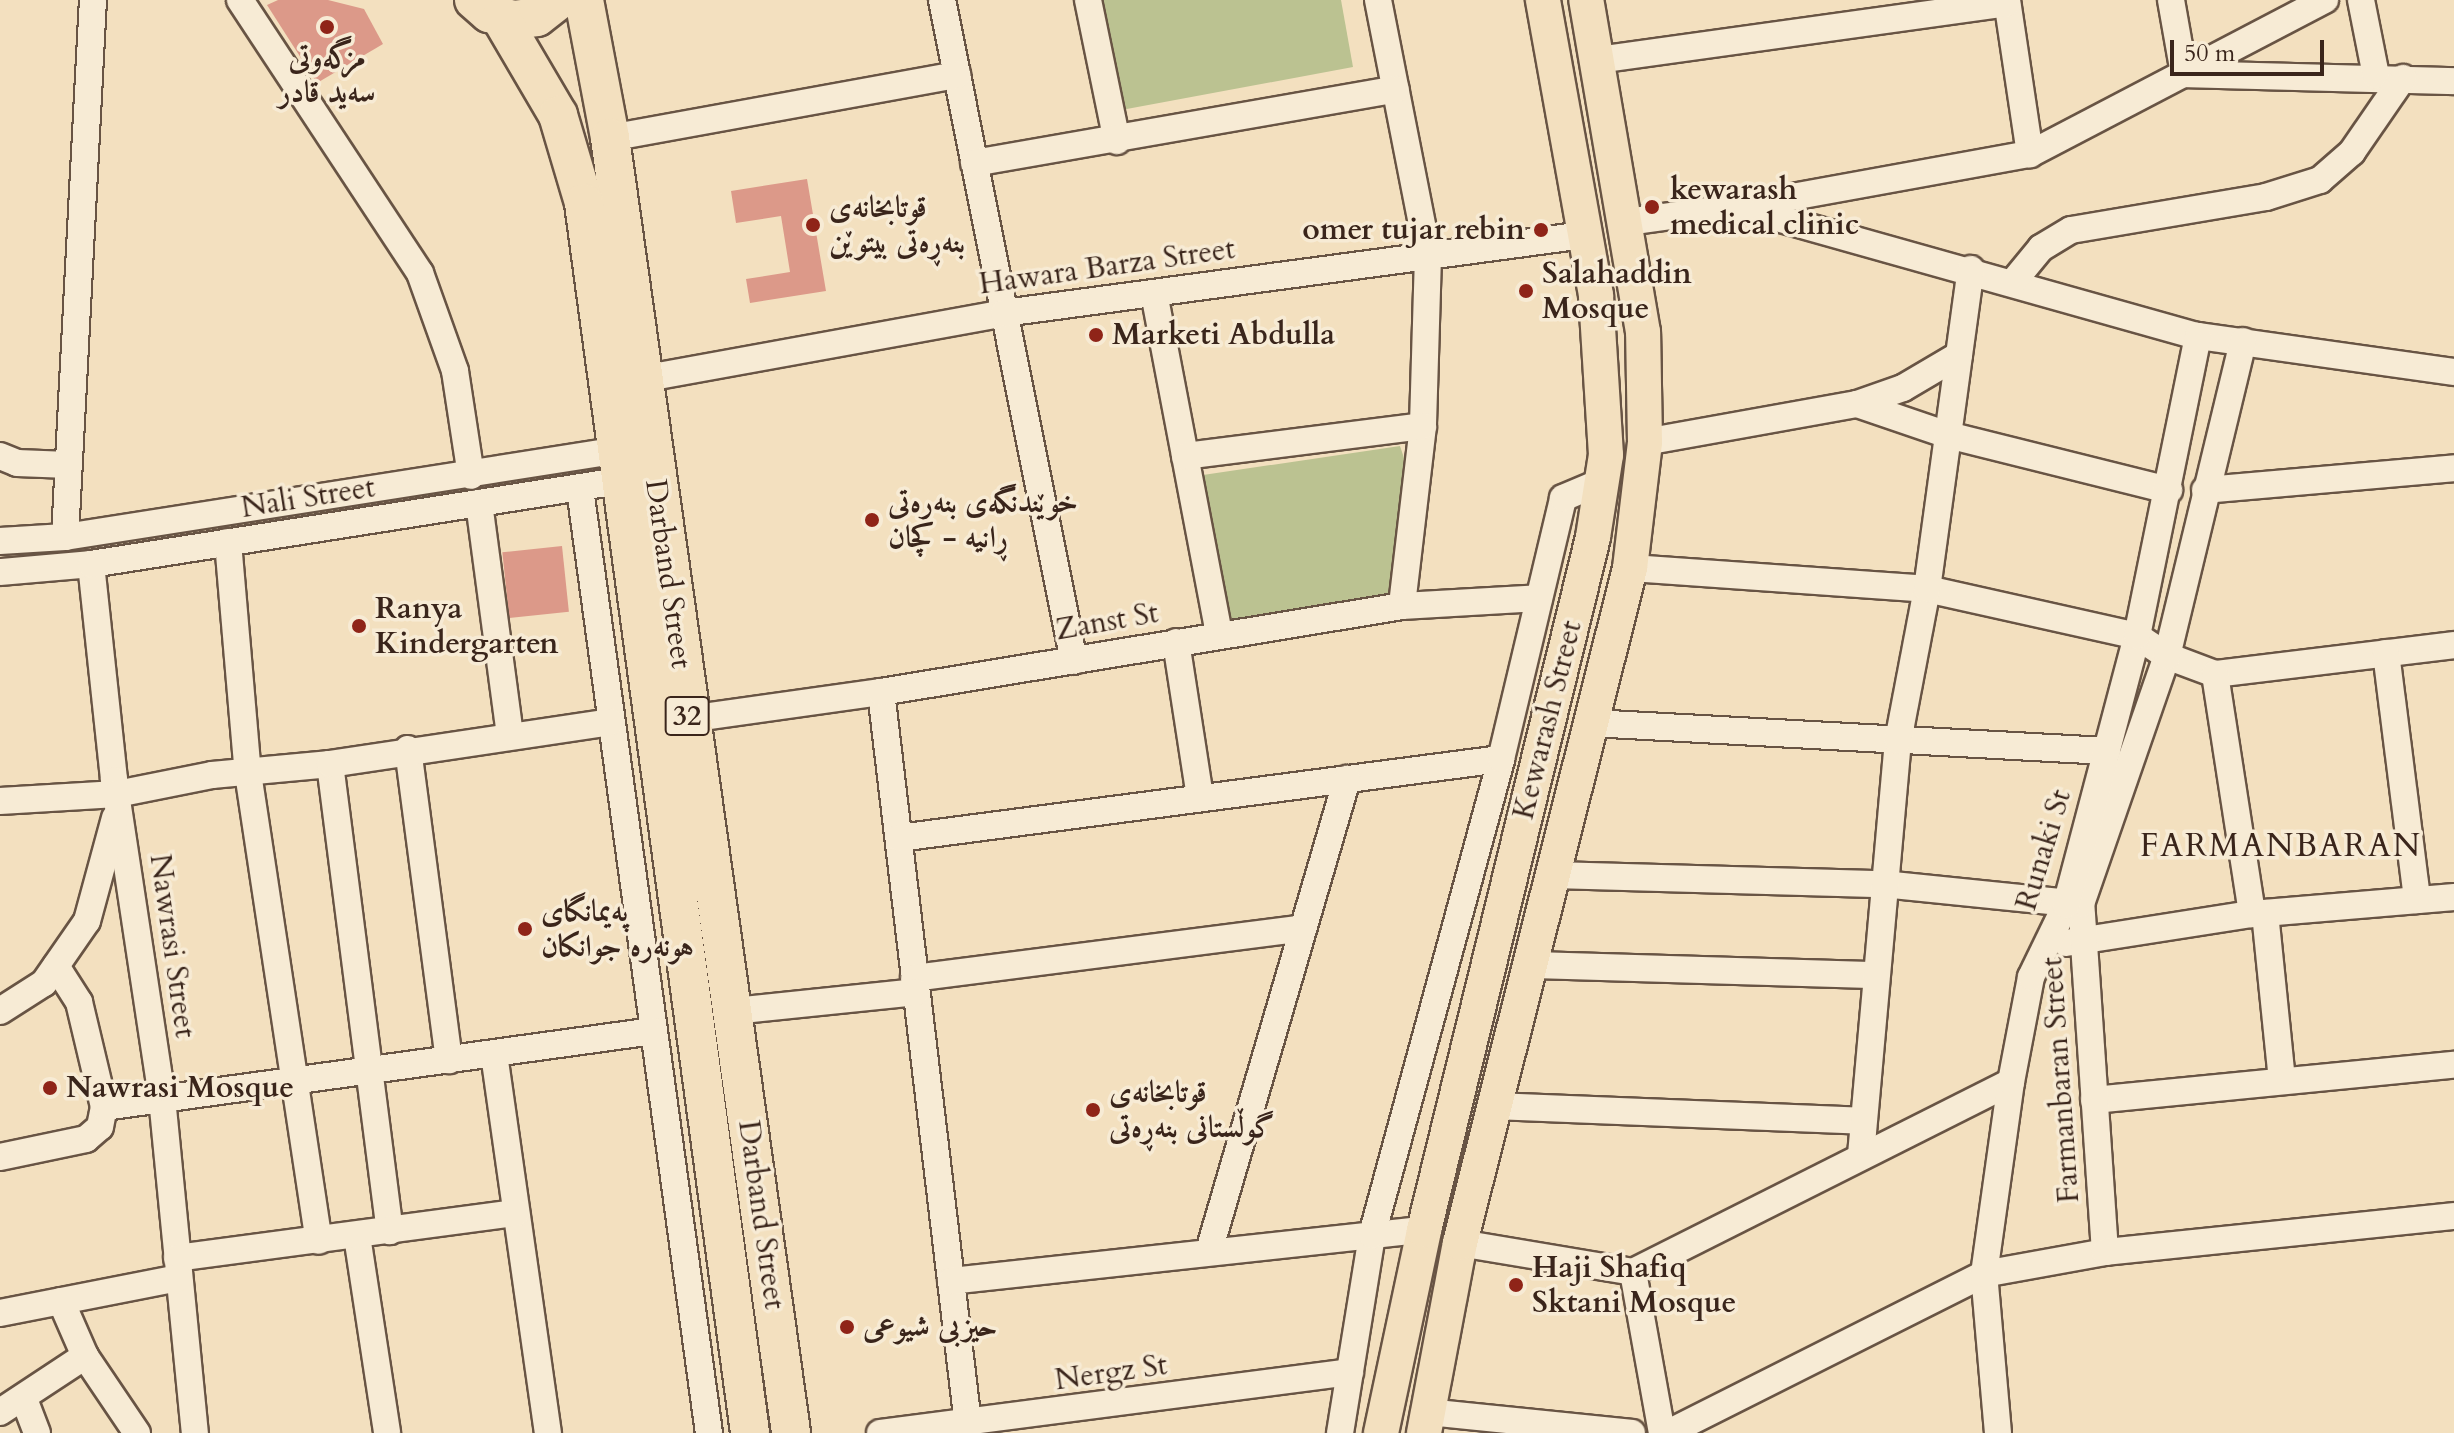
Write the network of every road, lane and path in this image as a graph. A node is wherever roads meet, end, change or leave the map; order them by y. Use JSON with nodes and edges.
{"nodes":[{"id":1,"x":93,"y":0,"type":"edge"},
{"id":2,"x":240,"y":0,"type":"edge"},
{"id":3,"x":559,"y":0,"type":"edge"},
{"id":4,"x":584,"y":0,"type":"edge"},
{"id":5,"x":942,"y":0,"type":"edge"},
{"id":6,"x":1088,"y":0,"type":"edge"},
{"id":7,"x":1378,"y":0,"type":"edge"},
{"id":8,"x":1543,"y":0,"type":"edge"},
{"id":9,"x":1586,"y":0,"type":"edge"},
{"id":10,"x":2171,"y":0,"type":"edge"},
{"id":11,"x":2325,"y":0,"type":"edge"},
{"id":12,"x":2361,"y":0,"type":"edge"},
{"id":13,"x":2007,"y":1,"type":"edge"},
{"id":14,"x":487,"y":9,"type":"edge"},
{"id":15,"x":1597,"y":60,"type":"junction"},
{"id":16,"x":2184,"y":74,"type":"junction"},
{"id":17,"x":957,"y":75,"type":"junction"},
{"id":18,"x":2376,"y":76,"type":"junction"},
{"id":19,"x":2403,"y":78,"type":"junction"},
{"id":20,"x":2454,"y":81,"type":"edge"},
{"id":21,"x":1396,"y":89,"type":"junction"},
{"id":22,"x":610,"y":138,"type":"junction"},
{"id":23,"x":1117,"y":141,"type":"junction"},
{"id":24,"x":2030,"y":154,"type":"junction"},
{"id":25,"x":974,"y":163,"type":"junction"},
{"id":26,"x":1737,"y":207,"type":"junction"},
{"id":27,"x":1627,"y":222,"type":"junction"},
{"id":28,"x":1584,"y":235,"type":"junction"},
{"id":29,"x":1428,"y":256,"type":"junction"},
{"id":30,"x":1971,"y":269,"type":"junction"},
{"id":31,"x":2013,"y":282,"type":"junction"},
{"id":32,"x":1154,"y":293,"type":"junction"},
{"id":33,"x":1004,"y":313,"type":"junction"},
{"id":34,"x":2198,"y":336,"type":"junction"},
{"id":35,"x":2243,"y":341,"type":"junction"},
{"id":36,"x":1959,"y":355,"type":"junction"},
{"id":37,"x":2454,"y":372,"type":"edge"},
{"id":38,"x":642,"y":379,"type":"junction"},
{"id":39,"x":1857,"y":404,"type":"junction"},
{"id":40,"x":1423,"y":426,"type":"junction"},
{"id":41,"x":1948,"y":435,"type":"junction"},
{"id":42,"x":1645,"y":442,"type":"junction"},
{"id":43,"x":0,"y":456,"type":"edge"},
{"id":44,"x":1185,"y":456,"type":"junction"},
{"id":45,"x":69,"y":465,"type":"junction"},
{"id":46,"x":623,"y":465,"type":"junction"},
{"id":47,"x":2454,"y":468,"type":"edge"},
{"id":48,"x":471,"y":476,"type":"junction"},
{"id":49,"x":1603,"y":481,"type":"junction"},
{"id":50,"x":580,"y":489,"type":"junction"},
{"id":51,"x":2169,"y":490,"type":"junction"},
{"id":52,"x":2205,"y":490,"type":"junction"},
{"id":53,"x":479,"y":503,"type":"junction"},
{"id":54,"x":65,"y":537,"type":"junction"},
{"id":55,"x":0,"y":541,"type":"edge"},
{"id":56,"x":228,"y":542,"type":"junction"},
{"id":57,"x":91,"y":564,"type":"junction"},
{"id":58,"x":1630,"y":568,"type":"junction"},
{"id":59,"x":0,"y":572,"type":"edge"},
{"id":60,"x":1927,"y":589,"type":"junction"},
{"id":61,"x":1539,"y":598,"type":"junction"},
{"id":62,"x":1402,"y":606,"type":"junction"},
{"id":63,"x":1219,"y":634,"type":"junction"},
{"id":64,"x":2137,"y":636,"type":"junction"},
{"id":65,"x":1176,"y":642,"type":"junction"},
{"id":66,"x":2454,"y":645,"type":"edge"},
{"id":67,"x":2386,"y":653,"type":"junction"},
{"id":68,"x":2167,"y":656,"type":"junction"},
{"id":69,"x":1074,"y":661,"type":"junction"},
{"id":70,"x":2215,"y":674,"type":"junction"},
{"id":71,"x":881,"y":692,"type":"junction"},
{"id":72,"x":688,"y":719,"type":"junction"},
{"id":73,"x":611,"y":722,"type":"junction"},
{"id":74,"x":1591,"y":723,"type":"junction"},
{"id":75,"x":510,"y":734,"type":"junction"},
{"id":76,"x":1898,"y":741,"type":"junction"},
{"id":77,"x":408,"y":749,"type":"junction"},
{"id":78,"x":2107,"y":751,"type":"junction"},
{"id":79,"x":1501,"y":759,"type":"junction"},
{"id":80,"x":330,"y":764,"type":"junction"},
{"id":81,"x":248,"y":773,"type":"junction"},
{"id":82,"x":1347,"y":779,"type":"junction"},
{"id":83,"x":1200,"y":797,"type":"junction"},
{"id":84,"x":118,"y":800,"type":"junction"},
{"id":85,"x":0,"y":801,"type":"edge"},
{"id":86,"x":899,"y":838,"type":"junction"},
{"id":87,"x":1553,"y":875,"type":"junction"},
{"id":88,"x":1883,"y":884,"type":"junction"},
{"id":89,"x":2454,"y":897,"type":"edge"},
{"id":90,"x":2417,"y":900,"type":"junction"},
{"id":91,"x":2073,"y":904,"type":"junction"},
{"id":92,"x":2258,"y":914,"type":"junction"},
{"id":93,"x":1303,"y":928,"type":"junction"},
{"id":94,"x":2083,"y":942,"type":"junction"},
{"id":95,"x":2046,"y":945,"type":"junction"},
{"id":96,"x":1530,"y":965,"type":"junction"},
{"id":97,"x":56,"y":966,"type":"junction"},
{"id":98,"x":1874,"y":975,"type":"junction"},
{"id":99,"x":915,"y":985,"type":"junction"},
{"id":100,"x":0,"y":1011,"type":"edge"},
{"id":101,"x":733,"y":1011,"type":"junction"},
{"id":102,"x":653,"y":1031,"type":"junction"},
{"id":103,"x":494,"y":1054,"type":"junction"},
{"id":104,"x":449,"y":1060,"type":"junction"},
{"id":105,"x":2454,"y":1065,"type":"edge"},
{"id":106,"x":368,"y":1072,"type":"junction"},
{"id":107,"x":2282,"y":1080,"type":"junction"},
{"id":108,"x":2011,"y":1082,"type":"junction"},
{"id":109,"x":292,"y":1084,"type":"junction"},
{"id":110,"x":162,"y":1098,"type":"junction"},
{"id":111,"x":2094,"y":1100,"type":"junction"},
{"id":112,"x":1494,"y":1106,"type":"junction"},
{"id":113,"x":104,"y":1107,"type":"junction"},
{"id":114,"x":1862,"y":1121,"type":"junction"},
{"id":115,"x":1861,"y":1155,"type":"junction"},
{"id":116,"x":0,"y":1157,"type":"edge"},
{"id":117,"x":516,"y":1213,"type":"junction"},
{"id":118,"x":2454,"y":1216,"type":"edge"},
{"id":119,"x":1424,"y":1230,"type":"junction"},
{"id":120,"x":390,"y":1231,"type":"junction"},
{"id":121,"x":1372,"y":1235,"type":"junction"},
{"id":122,"x":357,"y":1236,"type":"junction"},
{"id":123,"x":319,"y":1241,"type":"junction"},
{"id":124,"x":1460,"y":1243,"type":"junction"},
{"id":125,"x":1209,"y":1251,"type":"junction"},
{"id":126,"x":2105,"y":1252,"type":"junction"},
{"id":127,"x":178,"y":1268,"type":"junction"},
{"id":128,"x":1633,"y":1272,"type":"junction"},
{"id":129,"x":1984,"y":1274,"type":"junction"},
{"id":130,"x":951,"y":1281,"type":"junction"},
{"id":131,"x":61,"y":1301,"type":"junction"},
{"id":132,"x":0,"y":1313,"type":"edge"},
{"id":133,"x":1400,"y":1334,"type":"junction"},
{"id":134,"x":1441,"y":1344,"type":"junction"},
{"id":135,"x":85,"y":1356,"type":"junction"},
{"id":136,"x":1350,"y":1372,"type":"junction"},
{"id":137,"x":24,"y":1399,"type":"junction"},
{"id":138,"x":0,"y":1412,"type":"edge"},
{"id":139,"x":1426,"y":1423,"type":"edge"},
{"id":140,"x":968,"y":1424,"type":"junction"},
{"id":141,"x":37,"y":1433,"type":"edge"},
{"id":142,"x":137,"y":1433,"type":"edge"},
{"id":143,"x":195,"y":1433,"type":"edge"},
{"id":144,"x":387,"y":1433,"type":"edge"},
{"id":145,"x":548,"y":1433,"type":"edge"},
{"id":146,"x":709,"y":1433,"type":"edge"},
{"id":147,"x":750,"y":1433,"type":"edge"},
{"id":148,"x":791,"y":1433,"type":"edge"},
{"id":149,"x":880,"y":1433,"type":"edge"},
{"id":150,"x":1340,"y":1433,"type":"edge"},
{"id":151,"x":1381,"y":1433,"type":"edge"},
{"id":152,"x":1632,"y":1433,"type":"edge"},
{"id":153,"x":1662,"y":1433,"type":"edge"},
{"id":154,"x":1668,"y":1433,"type":"edge"},
{"id":155,"x":1998,"y":1433,"type":"edge"}],
"edges":[{"from":1,"to":45,"type":"street"},
{"from":2,"to":48,"type":"street"},
{"from":3,"to":14,"type":"highway","number":"32"},
{"from":4,"to":22,"type":"highway","name":"Darband Street","number":"32"},
{"from":5,"to":17,"type":"street"},
{"from":6,"to":23,"type":"street"},
{"from":7,"to":21,"type":"street"},
{"from":8,"to":28,"type":"main road","name":"Kewarash Street"},
{"from":9,"to":15,"type":"main road","name":"Kewarash Street"},
{"from":10,"to":16,"type":"street"},
{"from":11,"to":16,"type":"street"},
{"from":12,"to":18,"type":"street"},
{"from":13,"to":15,"type":"street"},
{"from":13,"to":24,"type":"street"},
{"from":14,"to":46,"type":"highway","name":"Darband Street","number":"32"},
{"from":15,"to":27,"type":"main road","name":"Kewarash Street"},
{"from":16,"to":18,"type":"street"},
{"from":16,"to":24,"type":"street"},
{"from":17,"to":22,"type":"street"},
{"from":17,"to":25,"type":"street"},
{"from":18,"to":19,"type":"street"},
{"from":19,"to":20,"type":"street"},
{"from":19,"to":31,"type":"street"},
{"from":21,"to":23,"type":"street"},
{"from":21,"to":29,"type":"street"},
{"from":22,"to":38,"type":"highway","name":"Darband Street","number":"32"},
{"from":23,"to":25,"type":"street"},
{"from":24,"to":26,"type":"street"},
{"from":25,"to":33,"type":"street"},
{"from":26,"to":27,"type":"street"},
{"from":26,"to":30,"type":"street"},
{"from":27,"to":42,"type":"main road","name":"Kewarash Street"},
{"from":28,"to":29,"type":"street","name":"Hawara Barza Street"},
{"from":28,"to":49,"type":"main road","name":"Kewarash Street"},
{"from":29,"to":32,"type":"street","name":"Hawara Barza Street"},
{"from":29,"to":40,"type":"street"},
{"from":30,"to":31,"type":"street"},
{"from":30,"to":36,"type":"street"},
{"from":31,"to":34,"type":"street"},
{"from":32,"to":33,"type":"street","name":"Hawara Barza Street"},
{"from":32,"to":44,"type":"street"},
{"from":33,"to":38,"type":"street","name":"Hawara Barza Street"},
{"from":33,"to":69,"type":"street"},
{"from":34,"to":35,"type":"street"},
{"from":34,"to":51,"type":"street","name":"Runaki St"},
{"from":35,"to":37,"type":"street"},
{"from":35,"to":52,"type":"street","name":"Runaki St"},
{"from":36,"to":39,"type":"street"},
{"from":36,"to":41,"type":"street"},
{"from":38,"to":72,"type":"highway","name":"Darband Street","number":"32"},
{"from":39,"to":41,"type":"street"},
{"from":39,"to":42,"type":"street"},
{"from":40,"to":44,"type":"street"},
{"from":40,"to":62,"type":"street"},
{"from":41,"to":51,"type":"street"},
{"from":41,"to":60,"type":"street"},
{"from":42,"to":58,"type":"main road","name":"Kewarash Street"},
{"from":43,"to":45,"type":"street"},
{"from":44,"to":63,"type":"street"},
{"from":45,"to":54,"type":"street"},
{"from":46,"to":48,"type":"street","name":"Nali Street"},
{"from":46,"to":50,"type":"street","name":"Nali Street"},
{"from":46,"to":147,"type":"highway","name":"Darband Street","number":"32"},
{"from":47,"to":52,"type":"street"},
{"from":48,"to":54,"type":"street","name":"Nali Street"},
{"from":49,"to":61,"type":"street"},
{"from":49,"to":119,"type":"main road","name":"Kewarash Street"},
{"from":50,"to":53,"type":"street","name":"Nali Street"},
{"from":50,"to":73,"type":"street"},
{"from":51,"to":64,"type":"street","name":"Runaki St"},
{"from":52,"to":68,"type":"street","name":"Runaki St"},
{"from":53,"to":56,"type":"street","name":"Nali Street"},
{"from":53,"to":75,"type":"street"},
{"from":54,"to":55,"type":"street","name":"Nali Street"},
{"from":56,"to":57,"type":"street","name":"Nali Street"},
{"from":56,"to":81,"type":"street"},
{"from":57,"to":59,"type":"street","name":"Nali Street"},
{"from":57,"to":84,"type":"street","name":"Nawrasi Street"},
{"from":58,"to":60,"type":"street"},
{"from":58,"to":74,"type":"main road","name":"Kewarash Street"},
{"from":60,"to":64,"type":"street"},
{"from":60,"to":76,"type":"street"},
{"from":61,"to":62,"type":"street","name":"Zanst St"},
{"from":61,"to":79,"type":"street"},
{"from":62,"to":63,"type":"street","name":"Zanst St"},
{"from":63,"to":65,"type":"street","name":"Zanst St"},
{"from":64,"to":68,"type":"street"},
{"from":64,"to":78,"type":"street","name":"Runaki St"},
{"from":65,"to":69,"type":"street","name":"Zanst St"},
{"from":65,"to":83,"type":"street"},
{"from":66,"to":67,"type":"street"},
{"from":67,"to":70,"type":"street"},
{"from":67,"to":90,"type":"street"},
{"from":68,"to":70,"type":"street"},
{"from":68,"to":91,"type":"street","name":"Runaki St"},
{"from":69,"to":71,"type":"street","name":"Zanst St"},
{"from":70,"to":92,"type":"street"},
{"from":71,"to":72,"type":"street","name":"Zanst St"},
{"from":71,"to":86,"type":"street"},
{"from":72,"to":101,"type":"highway","name":"Darband Street","number":"32"},
{"from":73,"to":75,"type":"street"},
{"from":73,"to":102,"type":"street"},
{"from":74,"to":76,"type":"street"},
{"from":74,"to":87,"type":"main road","name":"Kewarash Street"},
{"from":75,"to":77,"type":"street"},
{"from":76,"to":78,"type":"street"},
{"from":76,"to":88,"type":"street"},
{"from":77,"to":80,"type":"street"},
{"from":77,"to":104,"type":"street"},
{"from":78,"to":91,"type":"street","name":"Runaki St"},
{"from":79,"to":82,"type":"street"},
{"from":79,"to":121,"type":"street"},
{"from":80,"to":81,"type":"street"},
{"from":80,"to":106,"type":"street"},
{"from":81,"to":84,"type":"street"},
{"from":81,"to":109,"type":"street"},
{"from":82,"to":83,"type":"street"},
{"from":82,"to":93,"type":"street"},
{"from":83,"to":86,"type":"street"},
{"from":84,"to":85,"type":"street"},
{"from":84,"to":97,"type":"street"},
{"from":84,"to":110,"type":"street","name":"Nawrasi Street"},
{"from":86,"to":99,"type":"street"},
{"from":87,"to":88,"type":"street"},
{"from":87,"to":96,"type":"main road","name":"Kewarash Street"},
{"from":88,"to":91,"type":"street"},
{"from":88,"to":98,"type":"street"},
{"from":89,"to":90,"type":"street"},
{"from":90,"to":92,"type":"street"},
{"from":91,"to":94,"type":"street","name":"Farmanbaran Street"},
{"from":91,"to":95,"type":"street","name":"Runaki St"},
{"from":92,"to":94,"type":"street"},
{"from":92,"to":107,"type":"street"},
{"from":93,"to":99,"type":"street"},
{"from":93,"to":125,"type":"street"},
{"from":94,"to":95,"type":"street"},
{"from":94,"to":111,"type":"street","name":"Farmanbaran Street"},
{"from":95,"to":108,"type":"street","name":"Runaki St"},
{"from":96,"to":98,"type":"street"},
{"from":96,"to":112,"type":"main road","name":"Kewarash Street"},
{"from":97,"to":100,"type":"street"},
{"from":97,"to":113,"type":"street"},
{"from":98,"to":114,"type":"street"},
{"from":99,"to":101,"type":"street"},
{"from":99,"to":130,"type":"street"},
{"from":101,"to":148,"type":"highway","name":"Darband Street","number":"32"},
{"from":102,"to":103,"type":"street"},
{"from":102,"to":146,"type":"street"},
{"from":103,"to":104,"type":"street"},
{"from":103,"to":117,"type":"street"},
{"from":104,"to":106,"type":"street"},
{"from":105,"to":107,"type":"street"},
{"from":106,"to":109,"type":"street"},
{"from":106,"to":120,"type":"street"},
{"from":107,"to":111,"type":"street"},
{"from":108,"to":115,"type":"street"},
{"from":108,"to":129,"type":"street","name":"Runaki St"},
{"from":109,"to":110,"type":"street"},
{"from":109,"to":123,"type":"street"},
{"from":110,"to":113,"type":"street"},
{"from":110,"to":127,"type":"street","name":"Nawrasi Street"},
{"from":111,"to":126,"type":"street","name":"Farmanbaran Street"},
{"from":112,"to":114,"type":"street"},
{"from":112,"to":124,"type":"main road","name":"Kewarash Street"},
{"from":113,"to":116,"type":"street"},
{"from":114,"to":115,"type":"street"},
{"from":115,"to":128,"type":"street"},
{"from":117,"to":120,"type":"street"},
{"from":117,"to":145,"type":"street"},
{"from":118,"to":126,"type":"street"},
{"from":119,"to":121,"type":"street"},
{"from":119,"to":133,"type":"main road","name":"Kewarash Street"},
{"from":120,"to":122,"type":"street"},
{"from":121,"to":125,"type":"street"},
{"from":121,"to":136,"type":"street"},
{"from":122,"to":123,"type":"street"},
{"from":122,"to":144,"type":"street"},
{"from":123,"to":127,"type":"street"},
{"from":124,"to":128,"type":"street"},
{"from":124,"to":134,"type":"main road","name":"Kewarash Street"},
{"from":125,"to":130,"type":"street"},
{"from":126,"to":129,"type":"street"},
{"from":127,"to":131,"type":"street"},
{"from":127,"to":143,"type":"street","name":"Nawrasi Street"},
{"from":128,"to":153,"type":"street"},
{"from":129,"to":154,"type":"street"},
{"from":129,"to":155,"type":"street","name":"Runaki St"},
{"from":130,"to":140,"type":"street"},
{"from":131,"to":132,"type":"street"},
{"from":131,"to":135,"type":"street"},
{"from":133,"to":134,"type":"main road"},
{"from":133,"to":151,"type":"main road","name":"Kewarash Street"},
{"from":134,"to":139,"type":"main road","name":"Kewarash Street"},
{"from":135,"to":137,"type":"street"},
{"from":135,"to":142,"type":"street"},
{"from":136,"to":140,"type":"street","name":"Nergz St"},
{"from":136,"to":150,"type":"street"},
{"from":137,"to":138,"type":"street"},
{"from":137,"to":141,"type":"street"},
{"from":139,"to":152,"type":"street"},
{"from":140,"to":149,"type":"street","name":"Nergz St"}]}
